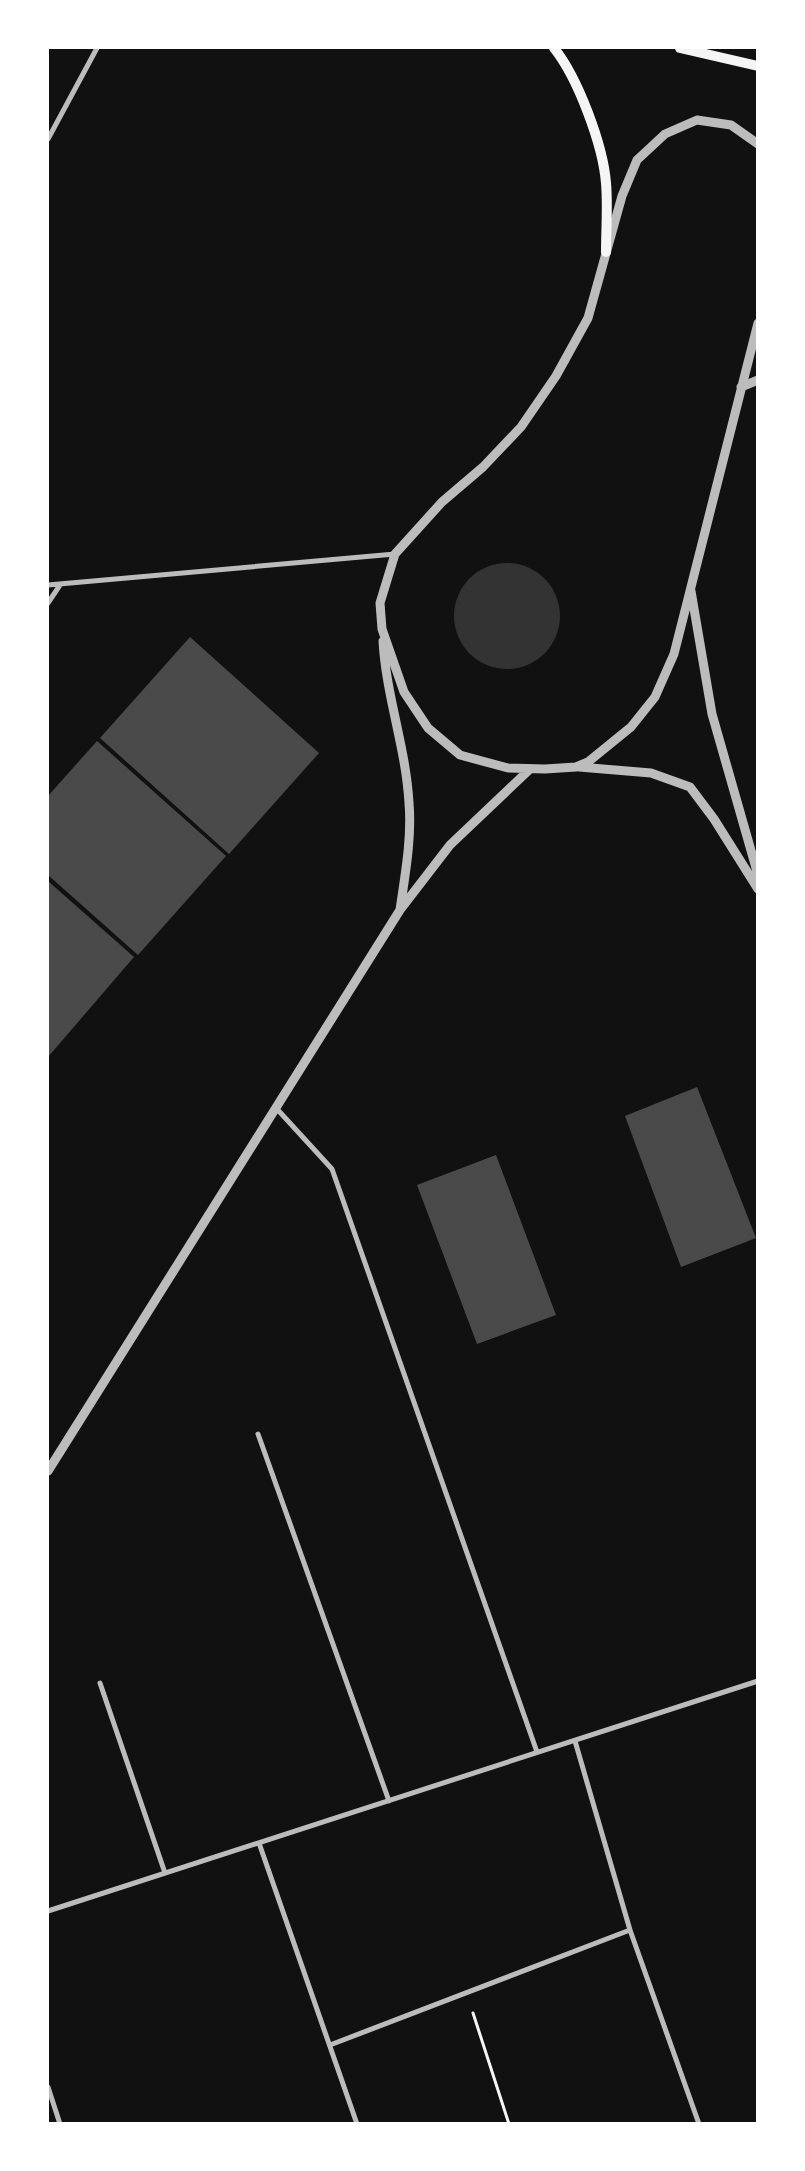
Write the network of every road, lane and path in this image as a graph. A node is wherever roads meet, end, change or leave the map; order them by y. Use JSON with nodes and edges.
{"nodes":[{"id":1,"x":97,"y":48,"type":"edge"},
{"id":2,"x":554,"y":48,"type":"edge"},
{"id":3,"x":680,"y":48,"type":"edge"},
{"id":4,"x":758,"y":66,"type":"edge"},
{"id":5,"x":48,"y":139,"type":"edge"},
{"id":6,"x":758,"y":144,"type":"edge"},
{"id":7,"x":606,"y":252,"type":"junction"},
{"id":8,"x":758,"y":323,"type":"edge"},
{"id":9,"x":758,"y":380,"type":"edge"},
{"id":10,"x":741,"y":387,"type":"junction"},
{"id":11,"x":395,"y":554,"type":"junction"},
{"id":12,"x":48,"y":585,"type":"edge"},
{"id":13,"x":690,"y":585,"type":"junction"},
{"id":14,"x":60,"y":586,"type":"junction"},
{"id":15,"x":48,"y":603,"type":"edge"},
{"id":16,"x":382,"y":629,"type":"junction"},
{"id":17,"x":576,"y":767,"type":"junction"},
{"id":18,"x":530,"y":769,"type":"junction"},
{"id":19,"x":758,"y":875,"type":"edge"},
{"id":20,"x":758,"y":889,"type":"edge"},
{"id":21,"x":400,"y":910,"type":"junction"},
{"id":22,"x":277,"y":1109,"type":"junction"},
{"id":23,"x":258,"y":1434,"type":"dead end"},
{"id":24,"x":48,"y":1470,"type":"edge"},
{"id":25,"x":758,"y":1681,"type":"edge"},
{"id":26,"x":100,"y":1683,"type":"dead end"},
{"id":27,"x":574,"y":1741,"type":"junction"},
{"id":28,"x":537,"y":1752,"type":"junction"},
{"id":29,"x":389,"y":1801,"type":"junction"},
{"id":30,"x":259,"y":1843,"type":"junction"},
{"id":31,"x":165,"y":1873,"type":"junction"},
{"id":32,"x":48,"y":1911,"type":"edge"},
{"id":33,"x":630,"y":1930,"type":"junction"},
{"id":34,"x":466,"y":1993,"type":"junction"},
{"id":35,"x":330,"y":2045,"type":"junction"},
{"id":36,"x":48,"y":2087,"type":"edge"},
{"id":37,"x":60,"y":2124,"type":"edge"},
{"id":38,"x":357,"y":2124,"type":"edge"},
{"id":39,"x":510,"y":2124,"type":"edge"},
{"id":40,"x":700,"y":2124,"type":"edge"}],
"edges":[{"from":1,"to":5,"type":"street"},
{"from":2,"to":7,"type":"main road"},
{"from":3,"to":4,"type":"main road"},
{"from":6,"to":7,"type":"street"},
{"from":7,"to":11,"type":"street"},
{"from":8,"to":10,"type":"street"},
{"from":9,"to":10,"type":"street"},
{"from":10,"to":13,"type":"street"},
{"from":11,"to":14,"type":"street"},
{"from":11,"to":16,"type":"street"},
{"from":12,"to":14,"type":"street"},
{"from":13,"to":17,"type":"street"},
{"from":13,"to":19,"type":"street"},
{"from":14,"to":15,"type":"street"},
{"from":16,"to":18,"type":"street"},
{"from":16,"to":21,"type":"street"},
{"from":17,"to":18,"type":"street"},
{"from":17,"to":20,"type":"street"},
{"from":18,"to":21,"type":"street"},
{"from":21,"to":22,"type":"street"},
{"from":22,"to":24,"type":"street"},
{"from":22,"to":28,"type":"street"},
{"from":23,"to":29,"type":"street"},
{"from":25,"to":27,"type":"street"},
{"from":26,"to":31,"type":"street"},
{"from":27,"to":28,"type":"street"},
{"from":27,"to":33,"type":"street"},
{"from":28,"to":29,"type":"street"},
{"from":29,"to":30,"type":"street"},
{"from":30,"to":31,"type":"street"},
{"from":30,"to":35,"type":"street"},
{"from":31,"to":32,"type":"street"},
{"from":33,"to":34,"type":"street"},
{"from":33,"to":40,"type":"street"},
{"from":34,"to":35,"type":"street"},
{"from":34,"to":39,"type":"path"},
{"from":35,"to":38,"type":"street"},
{"from":36,"to":37,"type":"street"}]}
